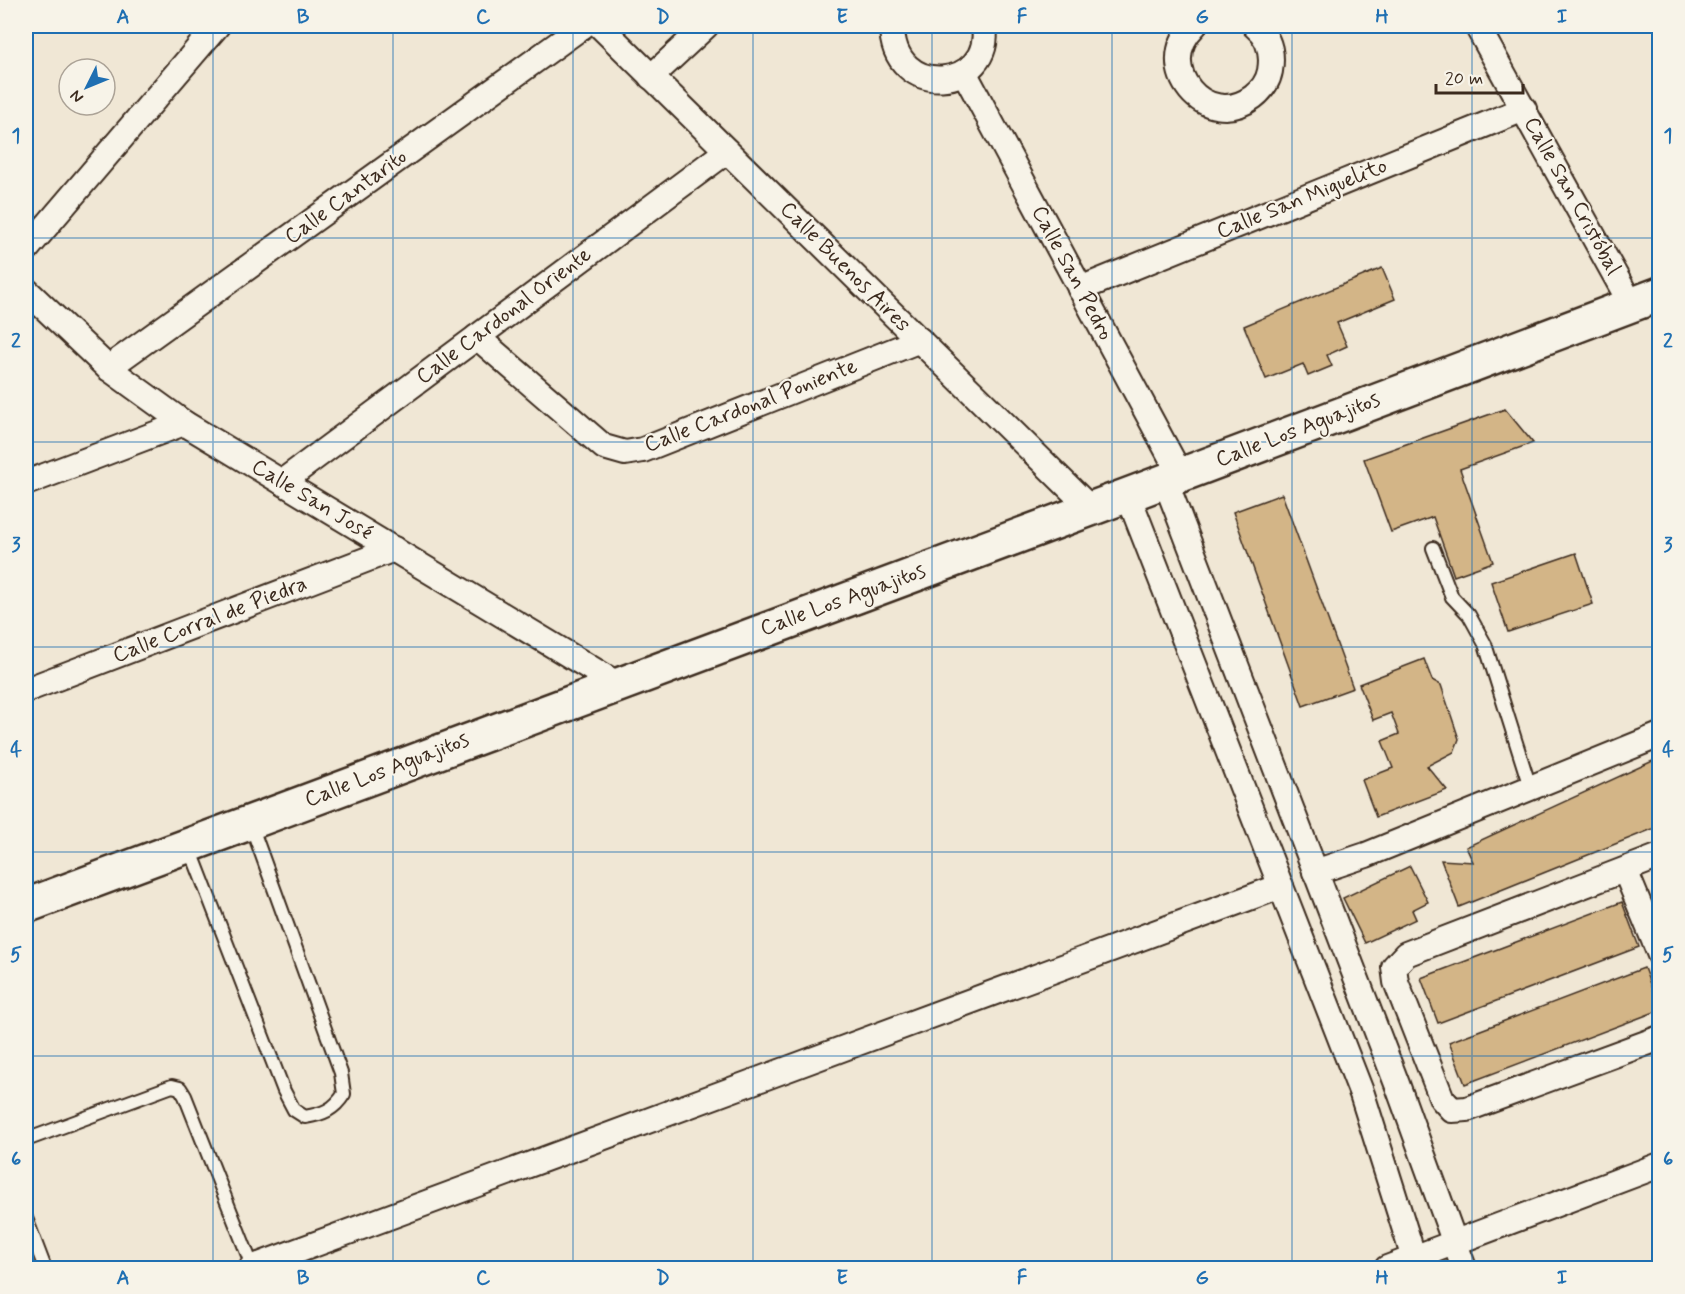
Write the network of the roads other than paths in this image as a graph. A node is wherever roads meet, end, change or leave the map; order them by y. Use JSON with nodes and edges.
{"nodes":[{"id":1,"x":217,"y":26,"type":"edge"},
{"id":2,"x":583,"y":26,"type":"edge"},
{"id":3,"x":600,"y":26,"type":"edge"},
{"id":4,"x":706,"y":26,"type":"edge"},
{"id":5,"x":892,"y":26,"type":"edge"},
{"id":6,"x":984,"y":26,"type":"edge"},
{"id":7,"x":1194,"y":26,"type":"edge"},
{"id":8,"x":1255,"y":26,"type":"edge"},
{"id":9,"x":1477,"y":26,"type":"edge"},
{"id":10,"x":964,"y":72,"type":"junction"},
{"id":11,"x":651,"y":77,"type":"junction"},
{"id":12,"x":1524,"y":109,"type":"junction"},
{"id":13,"x":727,"y":151,"type":"junction"},
{"id":14,"x":26,"y":250,"type":"edge"},
{"id":15,"x":1080,"y":289,"type":"junction"},
{"id":16,"x":26,"y":290,"type":"edge"},
{"id":17,"x":1645,"y":299,"type":"edge"},
{"id":18,"x":477,"y":337,"type":"junction"},
{"id":19,"x":920,"y":340,"type":"junction"},
{"id":20,"x":108,"y":368,"type":"junction"},
{"id":21,"x":184,"y":423,"type":"junction"},
{"id":22,"x":1172,"y":477,"type":"junction"},
{"id":23,"x":282,"y":482,"type":"junction"},
{"id":24,"x":26,"y":483,"type":"edge"},
{"id":25,"x":1128,"y":495,"type":"junction"},
{"id":26,"x":1090,"y":508,"type":"junction"},
{"id":27,"x":1433,"y":548,"type":"dead end"},
{"id":28,"x":394,"y":549,"type":"junction"},
{"id":29,"x":617,"y":684,"type":"junction"},
{"id":30,"x":26,"y":690,"type":"edge"},
{"id":31,"x":1659,"y":735,"type":"edge"},
{"id":32,"x":1530,"y":788,"type":"junction"},
{"id":33,"x":250,"y":822,"type":"junction"},
{"id":34,"x":189,"y":845,"type":"junction"},
{"id":35,"x":1659,"y":856,"type":"edge"},
{"id":36,"x":1625,"y":870,"type":"junction"},
{"id":37,"x":1315,"y":872,"type":"junction"},
{"id":38,"x":1281,"y":886,"type":"junction"},
{"id":39,"x":26,"y":906,"type":"edge"},
{"id":40,"x":1659,"y":955,"type":"edge"},
{"id":41,"x":1659,"y":1038,"type":"edge"},
{"id":42,"x":26,"y":1140,"type":"edge"},
{"id":43,"x":1659,"y":1165,"type":"edge"},
{"id":44,"x":26,"y":1218,"type":"edge"},
{"id":45,"x":1455,"y":1243,"type":"junction"},
{"id":46,"x":1415,"y":1264,"type":"edge"},
{"id":47,"x":252,"y":1268,"type":"edge"},
{"id":48,"x":45,"y":1269,"type":"edge"},
{"id":49,"x":1388,"y":1269,"type":"edge"},
{"id":50,"x":1464,"y":1269,"type":"edge"}],
"edges":[{"from":1,"to":14,"type":"street"},
{"from":2,"to":20,"type":"street","name":"Calle Cantarito"},
{"from":3,"to":11,"type":"street","name":"Calle Buenos Aires"},
{"from":4,"to":11,"type":"street"},
{"from":5,"to":10,"type":"street"},
{"from":6,"to":10,"type":"street"},
{"from":7,"to":8,"type":"street"},
{"from":9,"to":12,"type":"street","name":"Calle San Cristóbal"},
{"from":10,"to":15,"type":"street","name":"Calle San Pedro"},
{"from":11,"to":13,"type":"street","name":"Calle Buenos Aires"},
{"from":12,"to":15,"type":"street","name":"Calle San Miguelito"},
{"from":12,"to":17,"type":"street","name":"Calle San Cristóbal"},
{"from":13,"to":18,"type":"street","name":"Calle Cardonal Oriente"},
{"from":13,"to":19,"type":"street","name":"Calle Buenos Aires"},
{"from":15,"to":22,"type":"street","name":"Calle San Pedro"},
{"from":16,"to":20,"type":"street","name":"Calle San José"},
{"from":17,"to":22,"type":"street","name":"Calle Los Aguajitos"},
{"from":18,"to":19,"type":"street","name":"Calle Cardonal Poniente"},
{"from":18,"to":23,"type":"street","name":"Calle Cardonal Oriente"},
{"from":19,"to":26,"type":"street","name":"Calle Buenos Aires"},
{"from":20,"to":21,"type":"street","name":"Calle San José"},
{"from":21,"to":23,"type":"street","name":"Calle San José"},
{"from":21,"to":24,"type":"street"},
{"from":22,"to":25,"type":"street","name":"Calle Los Aguajitos"},
{"from":22,"to":37,"type":"street","name":"Calle San Pedro"},
{"from":23,"to":28,"type":"street","name":"Calle San José"},
{"from":25,"to":26,"type":"street","name":"Calle Los Aguajitos"},
{"from":25,"to":38,"type":"street"},
{"from":26,"to":29,"type":"street","name":"Calle Los Aguajitos"},
{"from":27,"to":32,"type":"lane"},
{"from":28,"to":29,"type":"street","name":"Calle San José"},
{"from":28,"to":30,"type":"street","name":"Calle Corral de Piedra"},
{"from":29,"to":33,"type":"street","name":"Calle Los Aguajitos"},
{"from":31,"to":32,"type":"street"},
{"from":32,"to":37,"type":"street"},
{"from":33,"to":34,"type":"street","name":"Calle Los Aguajitos"},
{"from":33,"to":34,"type":"lane"},
{"from":34,"to":39,"type":"street","name":"Calle Los Aguajitos"},
{"from":35,"to":36,"type":"street"},
{"from":36,"to":40,"type":"street"},
{"from":36,"to":41,"type":"street"},
{"from":37,"to":45,"type":"street","name":"Calle San Pedro"},
{"from":38,"to":46,"type":"street"},
{"from":38,"to":47,"type":"street"},
{"from":42,"to":47,"type":"lane"},
{"from":43,"to":45,"type":"street"},
{"from":44,"to":48,"type":"lane"},
{"from":45,"to":46,"type":"street"},
{"from":45,"to":50,"type":"street","name":"Calle San Pedro"},
{"from":46,"to":49,"type":"street"}]}
